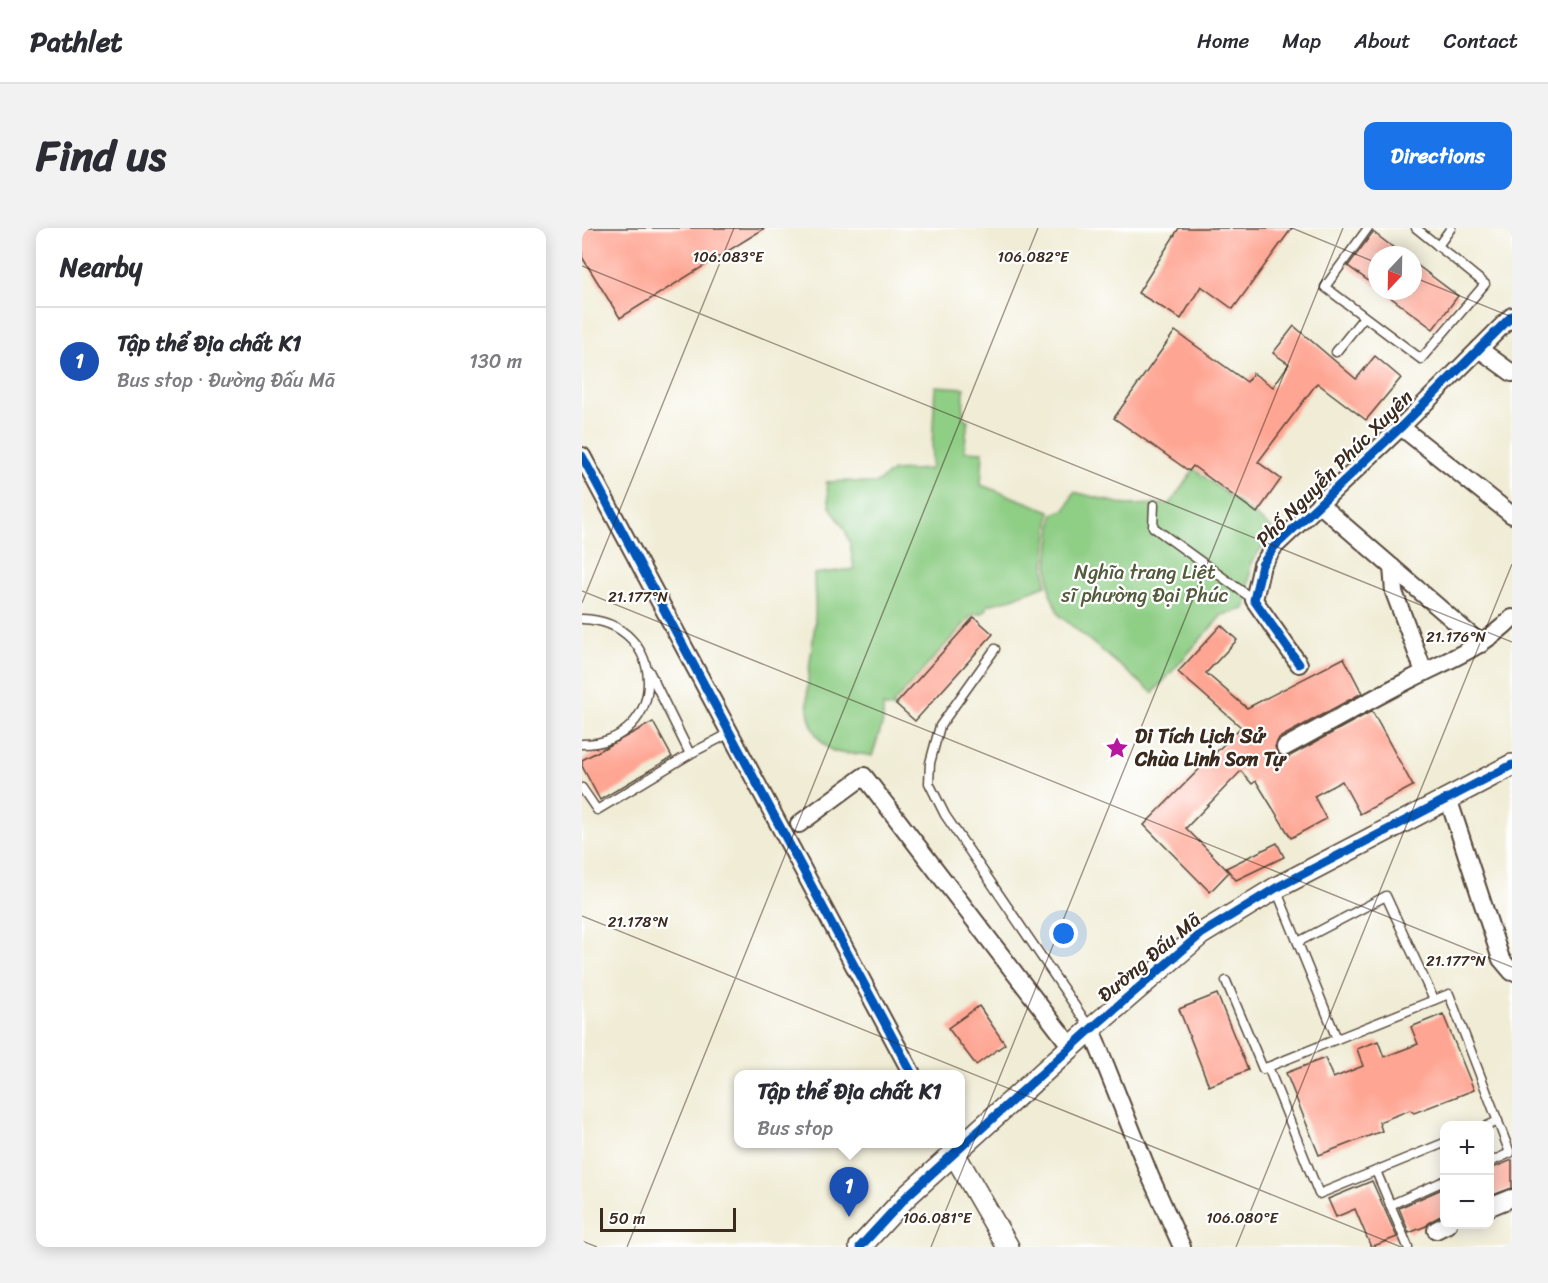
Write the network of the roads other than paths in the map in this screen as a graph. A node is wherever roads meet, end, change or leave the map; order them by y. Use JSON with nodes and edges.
{"nodes":[{"id":1,"x":1368,"y":228,"type":"edge"},
{"id":2,"x":1416,"y":228,"type":"edge"},
{"id":3,"x":1451,"y":228,"type":"edge"},
{"id":4,"x":1438,"y":246,"type":"junction"},
{"id":5,"x":1364,"y":316,"type":"junction"},
{"id":6,"x":1512,"y":316,"type":"edge"},
{"id":7,"x":1479,"y":349,"type":"junction"},
{"id":8,"x":1336,"y":352,"type":"dead end"},
{"id":9,"x":1512,"y":372,"type":"edge"},
{"id":10,"x":1401,"y":427,"type":"junction"},
{"id":11,"x":582,"y":456,"type":"edge"},
{"id":12,"x":1319,"y":504,"type":"junction"},
{"id":13,"x":1154,"y":505,"type":"dead end"},
{"id":14,"x":1512,"y":515,"type":"edge"},
{"id":15,"x":1392,"y":567,"type":"junction"},
{"id":16,"x":1254,"y":600,"type":"junction"},
{"id":17,"x":1512,"y":618,"type":"edge"},
{"id":18,"x":582,"y":619,"type":"edge"},
{"id":19,"x":1481,"y":644,"type":"junction"},
{"id":20,"x":995,"y":649,"type":"dead end"},
{"id":21,"x":1299,"y":664,"type":"dead end"},
{"id":22,"x":647,"y":665,"type":"junction"},
{"id":23,"x":1425,"y":672,"type":"junction"},
{"id":24,"x":730,"y":733,"type":"junction"},
{"id":25,"x":582,"y":744,"type":"edge"},
{"id":26,"x":1285,"y":747,"type":"dead end"},
{"id":27,"x":690,"y":754,"type":"junction"},
{"id":28,"x":1512,"y":765,"type":"edge"},
{"id":29,"x":582,"y":788,"type":"edge"},
{"id":30,"x":1448,"y":798,"type":"junction"},
{"id":31,"x":799,"y":824,"type":"dead end"},
{"id":32,"x":1276,"y":888,"type":"junction"},
{"id":33,"x":1298,"y":942,"type":"junction"},
{"id":34,"x":1512,"y":972,"type":"edge"},
{"id":35,"x":1226,"y":981,"type":"dead end"},
{"id":36,"x":1434,"y":1000,"type":"junction"},
{"id":37,"x":1091,"y":1029,"type":"junction"},
{"id":38,"x":1337,"y":1039,"type":"junction"},
{"id":39,"x":1072,"y":1048,"type":"junction"},
{"id":40,"x":1268,"y":1067,"type":"junction"},
{"id":41,"x":910,"y":1070,"type":"edge"},
{"id":42,"x":1498,"y":1121,"type":"junction"},
{"id":43,"x":1494,"y":1122,"type":"edge"},
{"id":44,"x":965,"y":1138,"type":"edge"},
{"id":45,"x":1440,"y":1145,"type":"edge"},
{"id":46,"x":952,"y":1149,"type":"edge"},
{"id":47,"x":1494,"y":1160,"type":"edge"},
{"id":48,"x":1376,"y":1171,"type":"junction"},
{"id":49,"x":1440,"y":1183,"type":"edge"},
{"id":50,"x":1512,"y":1198,"type":"edge"},
{"id":51,"x":1390,"y":1205,"type":"junction"},
{"id":52,"x":1494,"y":1205,"type":"edge"},
{"id":53,"x":860,"y":1247,"type":"edge"},
{"id":54,"x":1008,"y":1247,"type":"edge"},
{"id":55,"x":1182,"y":1247,"type":"edge"},
{"id":56,"x":1408,"y":1247,"type":"edge"}],
"edges":[{"from":1,"to":5,"type":"lane"},
{"from":2,"to":4,"type":"lane"},
{"from":3,"to":4,"type":"lane"},
{"from":4,"to":5,"type":"lane"},
{"from":5,"to":8,"type":"lane"},
{"from":6,"to":7,"type":"street","name":"Phố Nguyễn Phúc Xuyên"},
{"from":7,"to":9,"type":"street"},
{"from":7,"to":10,"type":"street","name":"Phố Nguyễn Phúc Xuyên"},
{"from":10,"to":12,"type":"street","name":"Phố Nguyễn Phúc Xuyên"},
{"from":10,"to":14,"type":"street"},
{"from":11,"to":24,"type":"street"},
{"from":12,"to":15,"type":"street"},
{"from":12,"to":16,"type":"street","name":"Phố Nguyễn Phúc Xuyên"},
{"from":13,"to":16,"type":"lane"},
{"from":15,"to":19,"type":"street"},
{"from":15,"to":23,"type":"street"},
{"from":16,"to":21,"type":"street"},
{"from":17,"to":19,"type":"street"},
{"from":18,"to":22,"type":"lane"},
{"from":19,"to":23,"type":"street"},
{"from":20,"to":37,"type":"lane"},
{"from":22,"to":25,"type":"lane"},
{"from":22,"to":27,"type":"lane"},
{"from":23,"to":26,"type":"street"},
{"from":24,"to":27,"type":"lane"},
{"from":24,"to":41,"type":"street"},
{"from":27,"to":29,"type":"lane"},
{"from":28,"to":30,"type":"street","name":"Đường Đấu Mã"},
{"from":30,"to":32,"type":"street","name":"Đường Đấu Mã"},
{"from":30,"to":34,"type":"street"},
{"from":31,"to":39,"type":"street"},
{"from":32,"to":33,"type":"lane"},
{"from":32,"to":37,"type":"street","name":"Đường Đấu Mã"},
{"from":33,"to":36,"type":"lane"},
{"from":33,"to":38,"type":"lane"},
{"from":35,"to":40,"type":"lane"},
{"from":36,"to":38,"type":"lane"},
{"from":36,"to":42,"type":"lane"},
{"from":37,"to":39,"type":"street","name":"Đường Đấu Mã"},
{"from":37,"to":55,"type":"street"},
{"from":38,"to":40,"type":"lane"},
{"from":39,"to":44,"type":"street","name":"Đường Đấu Mã"},
{"from":40,"to":48,"type":"lane"},
{"from":42,"to":43,"type":"lane"},
{"from":42,"to":47,"type":"lane"},
{"from":45,"to":48,"type":"lane"},
{"from":46,"to":53,"type":"street","name":"Đường Đấu Mã"},
{"from":46,"to":54,"type":"street"},
{"from":48,"to":51,"type":"lane"},
{"from":49,"to":51,"type":"lane"},
{"from":50,"to":52,"type":"street"},
{"from":51,"to":56,"type":"lane"}]}
